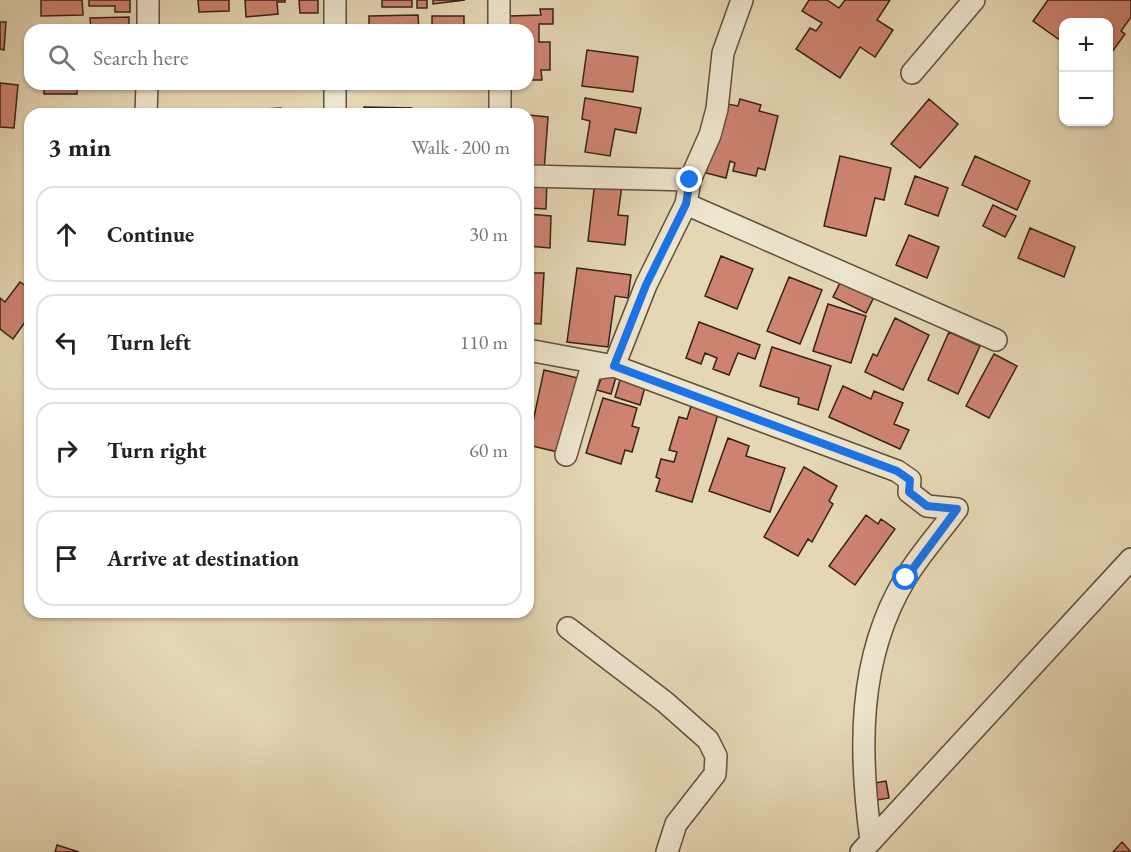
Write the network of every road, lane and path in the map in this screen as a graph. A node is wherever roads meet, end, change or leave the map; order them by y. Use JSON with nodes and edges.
{"nodes":[{"id":1,"x":148,"y":0,"type":"edge"},
{"id":2,"x":335,"y":0,"type":"edge"},
{"id":3,"x":498,"y":0,"type":"edge"},
{"id":4,"x":742,"y":0,"type":"edge"},
{"id":5,"x":974,"y":0,"type":"edge"},
{"id":6,"x":148,"y":24,"type":"edge"},
{"id":7,"x":335,"y":24,"type":"edge"},
{"id":8,"x":499,"y":24,"type":"edge"},
{"id":9,"x":912,"y":73,"type":"dead end"},
{"id":10,"x":147,"y":90,"type":"edge"},
{"id":11,"x":335,"y":90,"type":"edge"},
{"id":12,"x":500,"y":90,"type":"edge"},
{"id":13,"x":146,"y":108,"type":"edge"},
{"id":14,"x":335,"y":108,"type":"edge"},
{"id":15,"x":500,"y":108,"type":"edge"},
{"id":16,"x":534,"y":176,"type":"edge"},
{"id":17,"x":690,"y":180,"type":"junction"},
{"id":18,"x":686,"y":204,"type":"junction"},
{"id":19,"x":996,"y":340,"type":"dead end"},
{"id":20,"x":534,"y":351,"type":"edge"},
{"id":21,"x":614,"y":366,"type":"junction"},
{"id":22,"x":567,"y":455,"type":"dead end"},
{"id":23,"x":1131,"y":559,"type":"edge"},
{"id":24,"x":568,"y":628,"type":"dead end"},
{"id":25,"x":866,"y":847,"type":"edge"},
{"id":26,"x":667,"y":852,"type":"edge"}],
"edges":[{"from":1,"to":6,"type":"street"},
{"from":2,"to":7,"type":"street"},
{"from":3,"to":8,"type":"street"},
{"from":4,"to":17,"type":"street"},
{"from":5,"to":9,"type":"street"},
{"from":10,"to":13,"type":"street"},
{"from":11,"to":14,"type":"street"},
{"from":12,"to":15,"type":"street"},
{"from":16,"to":17,"type":"street"},
{"from":17,"to":18,"type":"street"},
{"from":18,"to":19,"type":"street"},
{"from":18,"to":21,"type":"street"},
{"from":20,"to":21,"type":"street"},
{"from":21,"to":22,"type":"street"},
{"from":21,"to":25,"type":"street"},
{"from":23,"to":25,"type":"street"},
{"from":24,"to":26,"type":"street"}]}
